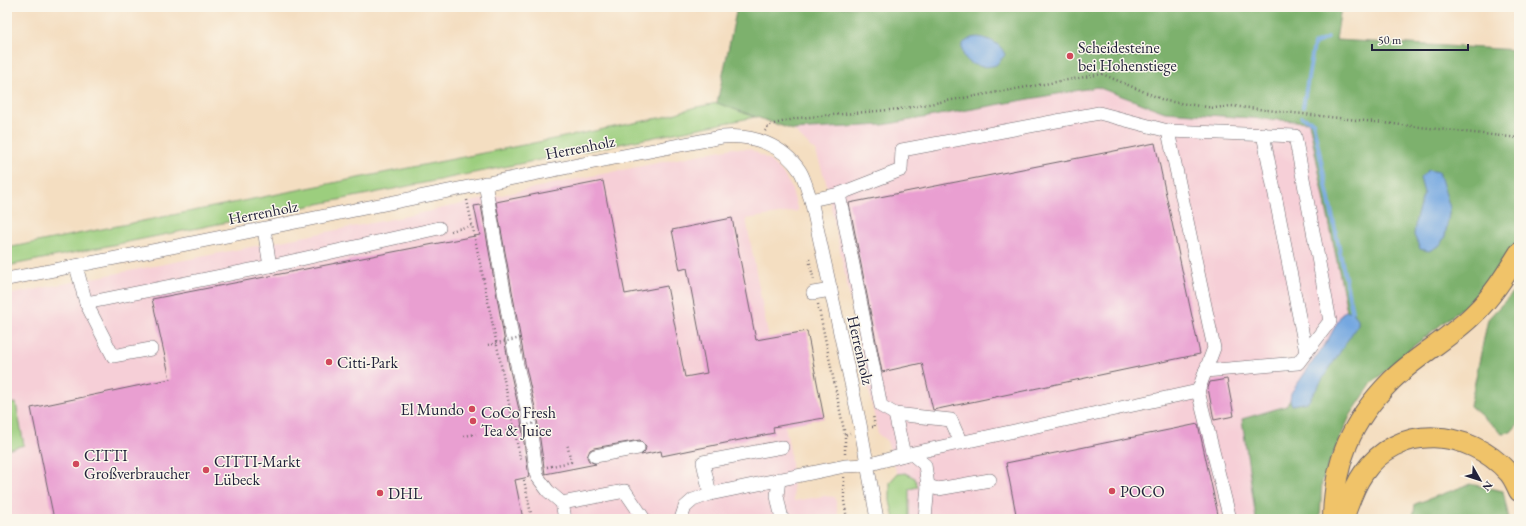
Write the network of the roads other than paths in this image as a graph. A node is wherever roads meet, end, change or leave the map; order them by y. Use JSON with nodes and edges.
{"nodes":[{"id":1,"x":1168,"y":131,"type":"junction"},
{"id":2,"x":1263,"y":134,"type":"junction"},
{"id":3,"x":485,"y":183,"type":"junction"},
{"id":4,"x":839,"y":194,"type":"junction"},
{"id":5,"x":811,"y":200,"type":"junction"},
{"id":6,"x":439,"y":228,"type":"road end"},
{"id":7,"x":264,"y":229,"type":"junction"},
{"id":8,"x":1519,"y":253,"type":"edge"},
{"id":9,"x":76,"y":266,"type":"junction"},
{"id":10,"x":270,"y":266,"type":"junction"},
{"id":11,"x":7,"y":279,"type":"edge"},
{"id":12,"x":831,"y":290,"type":"junction"},
{"id":13,"x":815,"y":292,"type":"road end"},
{"id":14,"x":86,"y":303,"type":"junction"},
{"id":15,"x":151,"y":349,"type":"dead end"},
{"id":16,"x":1306,"y":352,"type":"junction"},
{"id":17,"x":1205,"y":371,"type":"junction"},
{"id":18,"x":1198,"y":392,"type":"junction"},
{"id":19,"x":895,"y":414,"type":"junction"},
{"id":20,"x":961,"y":443,"type":"junction"},
{"id":21,"x":782,"y":447,"type":"dead end"},
{"id":22,"x":638,"y":448,"type":"dead end"},
{"id":23,"x":908,"y":454,"type":"junction"},
{"id":24,"x":595,"y":456,"type":"dead end"},
{"id":25,"x":867,"y":465,"type":"junction"},
{"id":26,"x":779,"y":479,"type":"junction"},
{"id":27,"x":990,"y":480,"type":"dead end"},
{"id":28,"x":928,"y":486,"type":"junction"},
{"id":29,"x":1519,"y":491,"type":"edge"},
{"id":30,"x":710,"y":494,"type":"junction"},
{"id":31,"x":562,"y":503,"type":"junction"},
{"id":32,"x":565,"y":519,"type":"edge"},
{"id":33,"x":644,"y":519,"type":"edge"},
{"id":34,"x":681,"y":519,"type":"edge"},
{"id":35,"x":782,"y":519,"type":"edge"},
{"id":36,"x":877,"y":519,"type":"edge"},
{"id":37,"x":925,"y":519,"type":"edge"},
{"id":38,"x":1230,"y":519,"type":"edge"},
{"id":39,"x":1333,"y":519,"type":"edge"},
{"id":40,"x":1343,"y":519,"type":"edge"}],
"edges":[{"from":1,"to":2,"type":"street"},
{"from":1,"to":4,"type":"street"},
{"from":1,"to":17,"type":"street"},
{"from":2,"to":16,"type":"street"},
{"from":2,"to":16,"type":"street"},
{"from":3,"to":5,"type":"street","name":"Herrenholz"},
{"from":3,"to":7,"type":"street","name":"Herrenholz"},
{"from":3,"to":31,"type":"street"},
{"from":4,"to":5,"type":"street"},
{"from":4,"to":19,"type":"street"},
{"from":5,"to":12,"type":"street","name":"Herrenholz"},
{"from":6,"to":10,"type":"street"},
{"from":7,"to":9,"type":"street","name":"Herrenholz"},
{"from":7,"to":10,"type":"street"},
{"from":8,"to":39,"type":"highway"},
{"from":9,"to":11,"type":"street","name":"Herrenholz"},
{"from":9,"to":14,"type":"street"},
{"from":10,"to":14,"type":"street"},
{"from":12,"to":13,"type":"street"},
{"from":12,"to":25,"type":"street","name":"Herrenholz"},
{"from":14,"to":15,"type":"street"},
{"from":16,"to":17,"type":"street"},
{"from":17,"to":18,"type":"street"},
{"from":18,"to":20,"type":"street"},
{"from":18,"to":38,"type":"street"},
{"from":19,"to":20,"type":"street"},
{"from":19,"to":23,"type":"street"},
{"from":20,"to":23,"type":"street"},
{"from":21,"to":30,"type":"street"},
{"from":22,"to":24,"type":"street"},
{"from":23,"to":25,"type":"street"},
{"from":23,"to":28,"type":"street"},
{"from":25,"to":26,"type":"street"},
{"from":25,"to":36,"type":"street","name":"Herrenholz"},
{"from":26,"to":30,"type":"street"},
{"from":26,"to":35,"type":"street"},
{"from":27,"to":28,"type":"street"},
{"from":28,"to":37,"type":"street"},
{"from":29,"to":40,"type":"highway"},
{"from":30,"to":34,"type":"street"},
{"from":31,"to":32,"type":"street"},
{"from":31,"to":33,"type":"street"}]}
